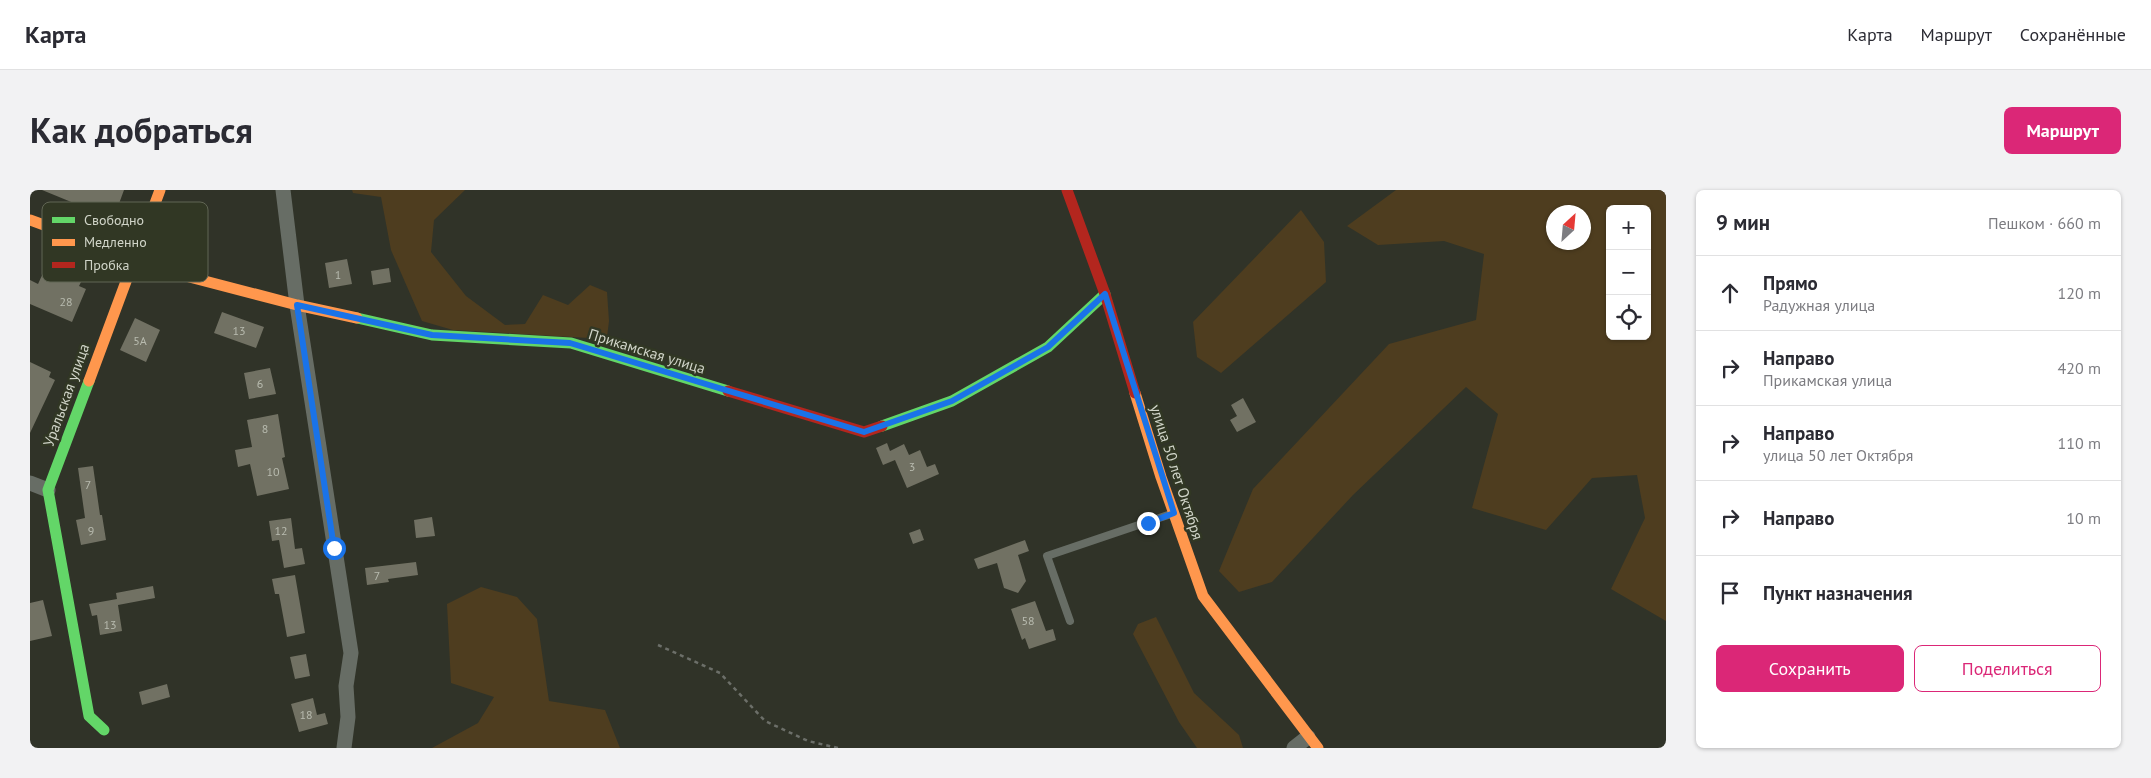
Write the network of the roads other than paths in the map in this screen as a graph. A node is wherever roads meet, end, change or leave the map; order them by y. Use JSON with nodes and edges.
{"nodes":[{"id":1,"x":160,"y":190,"type":"edge"},
{"id":2,"x":283,"y":190,"type":"edge"},
{"id":3,"x":1067,"y":190,"type":"edge"},
{"id":4,"x":155,"y":202,"type":"edge"},
{"id":5,"x":30,"y":220,"type":"edge"},
{"id":6,"x":42,"y":225,"type":"edge"},
{"id":7,"x":125,"y":282,"type":"edge"},
{"id":8,"x":208,"y":282,"type":"edge"},
{"id":9,"x":1105,"y":294,"type":"junction"},
{"id":10,"x":297,"y":305,"type":"junction"},
{"id":11,"x":30,"y":483,"type":"edge"},
{"id":12,"x":48,"y":490,"type":"junction"},
{"id":13,"x":1174,"y":513,"type":"junction"},
{"id":14,"x":1070,"y":621,"type":"dead end"},
{"id":15,"x":104,"y":730,"type":"dead end"},
{"id":16,"x":1313,"y":743,"type":"edge"},
{"id":17,"x":344,"y":748,"type":"edge"},
{"id":18,"x":1294,"y":748,"type":"edge"}],
"edges":[{"from":1,"to":4,"type":"street","name":"Уральская улица"},
{"from":2,"to":10,"type":"street"},
{"from":3,"to":9,"type":"street","name":"улица 50 лет Октября"},
{"from":5,"to":6,"type":"street","name":"Прикамская улица"},
{"from":7,"to":12,"type":"street","name":"Уральская улица"},
{"from":8,"to":10,"type":"street","name":"Прикамская улица"},
{"from":9,"to":10,"type":"street","name":"Прикамская улица"},
{"from":9,"to":13,"type":"street","name":"улица 50 лет Октября"},
{"from":10,"to":17,"type":"street"},
{"from":11,"to":12,"type":"street"},
{"from":12,"to":15,"type":"street"},
{"from":13,"to":14,"type":"lane"},
{"from":13,"to":16,"type":"street","name":"улица 50 лет Октября"},
{"from":16,"to":18,"type":"street"}]}
